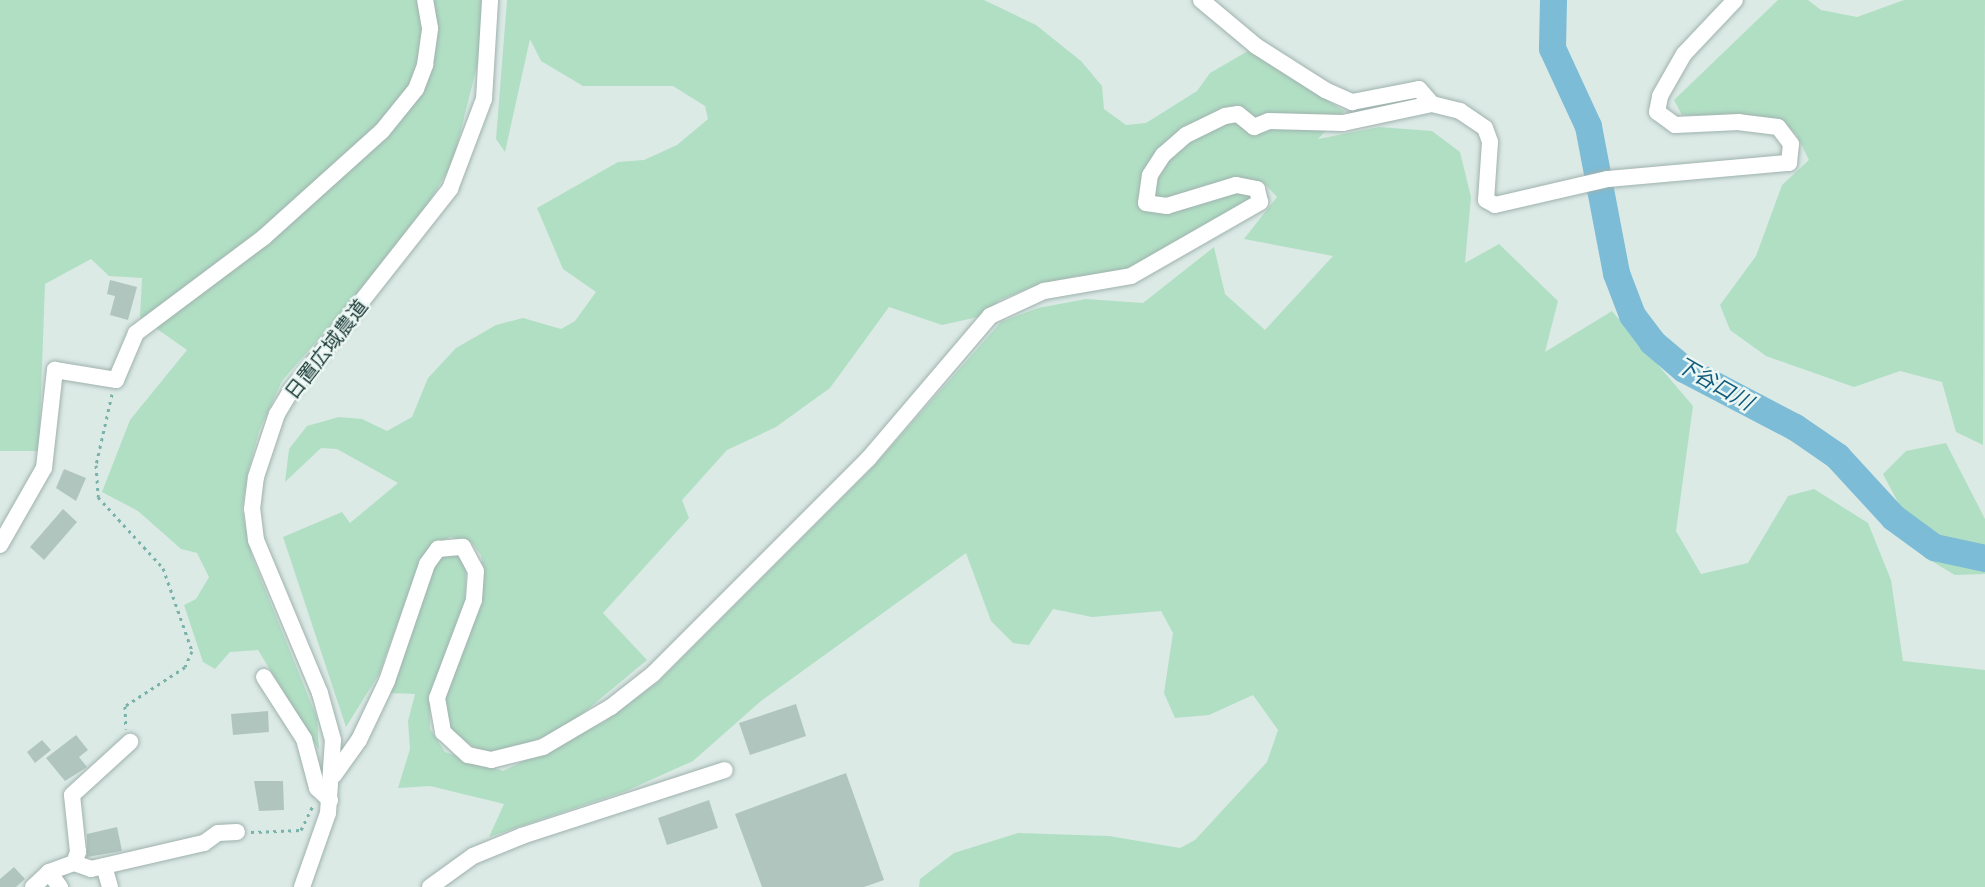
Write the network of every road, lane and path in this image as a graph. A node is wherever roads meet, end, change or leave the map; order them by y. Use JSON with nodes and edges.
{"nodes":[{"id":1,"x":425,"y":0,"type":"edge"},
{"id":2,"x":490,"y":0,"type":"edge"},
{"id":3,"x":1201,"y":0,"type":"edge"},
{"id":4,"x":1735,"y":0,"type":"edge"},
{"id":5,"x":1432,"y":104,"type":"junction"},
{"id":6,"x":116,"y":380,"type":"junction"},
{"id":7,"x":0,"y":545,"type":"edge"},
{"id":8,"x":264,"y":677,"type":"dead end"},
{"id":9,"x":130,"y":742,"type":"joint"},
{"id":10,"x":725,"y":770,"type":"dead end"},
{"id":11,"x":334,"y":775,"type":"junction"},
{"id":12,"x":330,"y":800,"type":"junction"},
{"id":13,"x":237,"y":832,"type":"joint"},
{"id":14,"x":74,"y":863,"type":"junction"},
{"id":15,"x":104,"y":866,"type":"junction"},
{"id":16,"x":52,"y":880,"type":"edge"},
{"id":17,"x":33,"y":887,"type":"edge"},
{"id":18,"x":60,"y":887,"type":"edge"},
{"id":19,"x":110,"y":887,"type":"edge"},
{"id":20,"x":302,"y":887,"type":"edge"},
{"id":21,"x":430,"y":887,"type":"edge"}],
"edges":[{"from":1,"to":6,"type":"street"},
{"from":2,"to":11,"type":"street","name":"日置広域農道"},
{"from":3,"to":5,"type":"street"},
{"from":4,"to":5,"type":"street"},
{"from":5,"to":11,"type":"street"},
{"from":6,"to":7,"type":"street"},
{"from":6,"to":9,"type":"path"},
{"from":8,"to":12,"type":"street"},
{"from":9,"to":14,"type":"street"},
{"from":10,"to":21,"type":"street"},
{"from":11,"to":12,"type":"street","name":"日置広域農道"},
{"from":12,"to":13,"type":"path"},
{"from":12,"to":20,"type":"street","name":"日置広域農道"},
{"from":13,"to":15,"type":"street"},
{"from":14,"to":15,"type":"street"},
{"from":14,"to":16,"type":"street"},
{"from":15,"to":19,"type":"street"},
{"from":16,"to":17,"type":"street"},
{"from":16,"to":18,"type":"street"}]}
